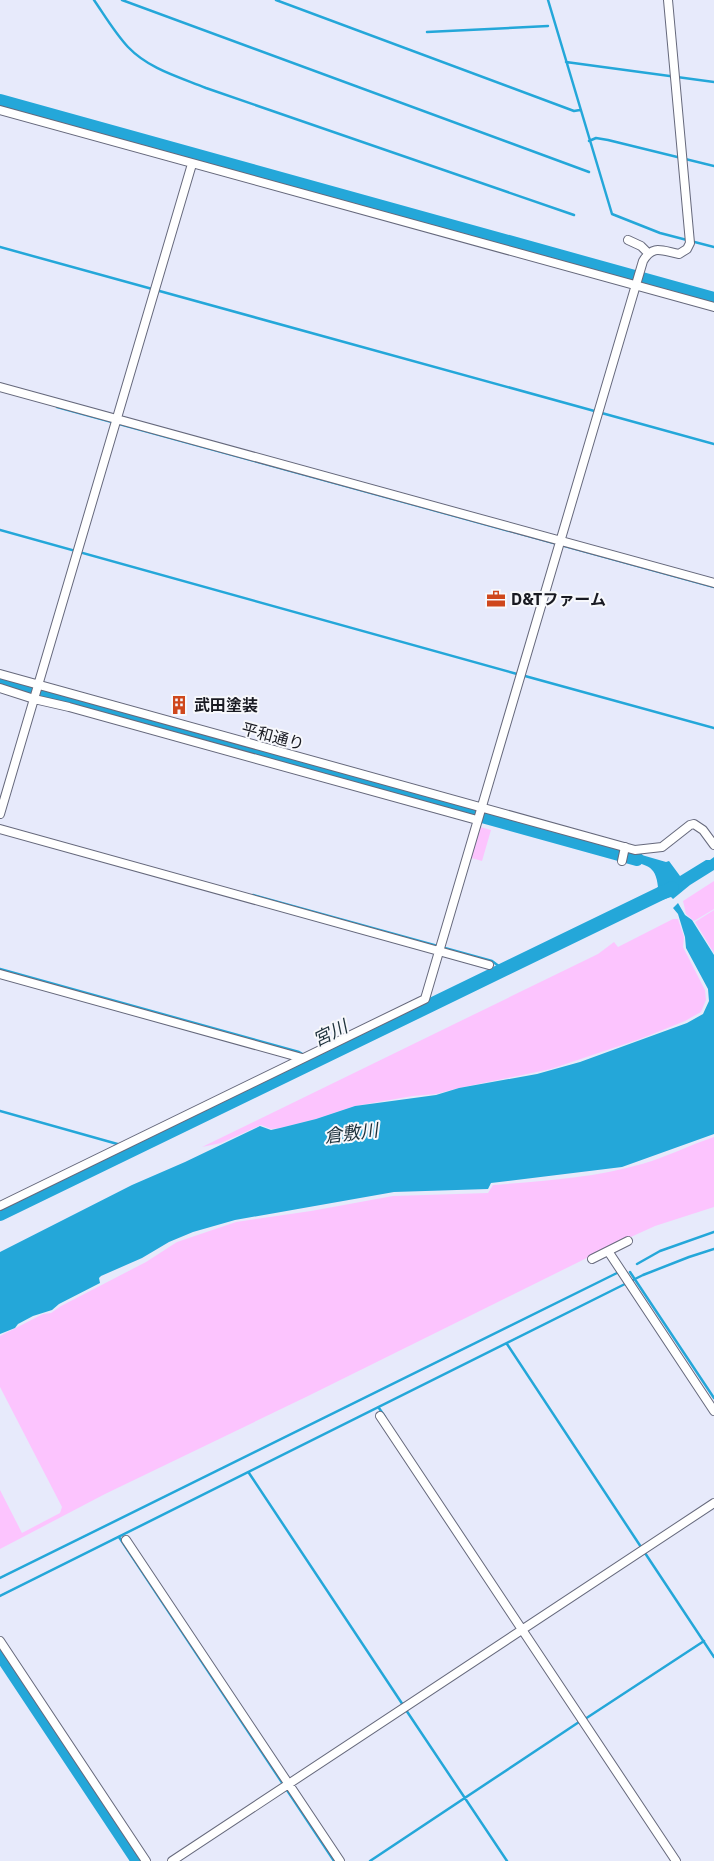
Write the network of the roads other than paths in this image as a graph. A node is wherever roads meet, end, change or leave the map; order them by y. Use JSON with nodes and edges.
{"nodes":[{"id":1,"x":668,"y":0,"type":"edge"},
{"id":2,"x":0,"y":110,"type":"edge"},
{"id":3,"x":192,"y":164,"type":"junction"},
{"id":4,"x":628,"y":240,"type":"dead end"},
{"id":5,"x":648,"y":253,"type":"junction"},
{"id":6,"x":637,"y":281,"type":"junction"},
{"id":7,"x":714,"y":307,"type":"edge"},
{"id":8,"x":0,"y":387,"type":"edge"},
{"id":9,"x":116,"y":421,"type":"junction"},
{"id":10,"x":559,"y":544,"type":"junction"},
{"id":11,"x":714,"y":583,"type":"edge"},
{"id":12,"x":0,"y":674,"type":"edge"},
{"id":13,"x":37,"y":686,"type":"junction"},
{"id":14,"x":0,"y":688,"type":"edge"},
{"id":15,"x":34,"y":698,"type":"junction"},
{"id":16,"x":480,"y":808,"type":"junction"},
{"id":17,"x":0,"y":814,"type":"edge"},
{"id":18,"x":477,"y":819,"type":"junction"},
{"id":19,"x":0,"y":830,"type":"edge"},
{"id":20,"x":714,"y":845,"type":"edge"},
{"id":21,"x":625,"y":848,"type":"junction"},
{"id":22,"x":622,"y":860,"type":"dead end"},
{"id":23,"x":440,"y":948,"type":"junction"},
{"id":24,"x":489,"y":965,"type":"dead end"},
{"id":25,"x":0,"y":974,"type":"edge"},
{"id":26,"x":305,"y":1057,"type":"junction"},
{"id":27,"x":0,"y":1206,"type":"edge"},
{"id":28,"x":628,"y":1241,"type":"dead end"},
{"id":29,"x":608,"y":1251,"type":"junction"},
{"id":30,"x":592,"y":1259,"type":"dead end"},
{"id":31,"x":714,"y":1411,"type":"edge"},
{"id":32,"x":380,"y":1416,"type":"dead end"},
{"id":33,"x":714,"y":1503,"type":"edge"},
{"id":34,"x":126,"y":1540,"type":"dead end"},
{"id":35,"x":522,"y":1630,"type":"junction"},
{"id":36,"x":0,"y":1641,"type":"edge"},
{"id":37,"x":286,"y":1786,"type":"junction"},
{"id":38,"x":146,"y":1861,"type":"edge"},
{"id":39,"x":172,"y":1861,"type":"edge"},
{"id":40,"x":340,"y":1861,"type":"edge"},
{"id":41,"x":676,"y":1861,"type":"edge"}],
"edges":[{"from":1,"to":5,"type":"street"},
{"from":2,"to":3,"type":"street"},
{"from":3,"to":6,"type":"street"},
{"from":3,"to":9,"type":"street"},
{"from":4,"to":5,"type":"street"},
{"from":5,"to":6,"type":"street"},
{"from":6,"to":7,"type":"street"},
{"from":6,"to":10,"type":"street"},
{"from":8,"to":9,"type":"street"},
{"from":9,"to":10,"type":"street"},
{"from":9,"to":13,"type":"street"},
{"from":10,"to":11,"type":"street"},
{"from":10,"to":16,"type":"street"},
{"from":12,"to":13,"type":"street","name":"平和通り"},
{"from":13,"to":15,"type":"street"},
{"from":13,"to":16,"type":"street","name":"平和通り"},
{"from":14,"to":15,"type":"street"},
{"from":15,"to":17,"type":"street"},
{"from":15,"to":18,"type":"street"},
{"from":16,"to":18,"type":"street"},
{"from":16,"to":21,"type":"street","name":"平和通り"},
{"from":18,"to":23,"type":"street"},
{"from":19,"to":23,"type":"street"},
{"from":20,"to":21,"type":"street","name":"平和通り"},
{"from":21,"to":22,"type":"street"},
{"from":23,"to":24,"type":"street"},
{"from":23,"to":26,"type":"street"},
{"from":25,"to":26,"type":"street"},
{"from":26,"to":27,"type":"street"},
{"from":28,"to":29,"type":"street"},
{"from":29,"to":30,"type":"street"},
{"from":29,"to":31,"type":"street"},
{"from":32,"to":35,"type":"street"},
{"from":33,"to":35,"type":"street"},
{"from":34,"to":37,"type":"street"},
{"from":35,"to":37,"type":"street"},
{"from":35,"to":41,"type":"street"},
{"from":36,"to":38,"type":"street"},
{"from":37,"to":39,"type":"street"},
{"from":37,"to":40,"type":"street"}]}
